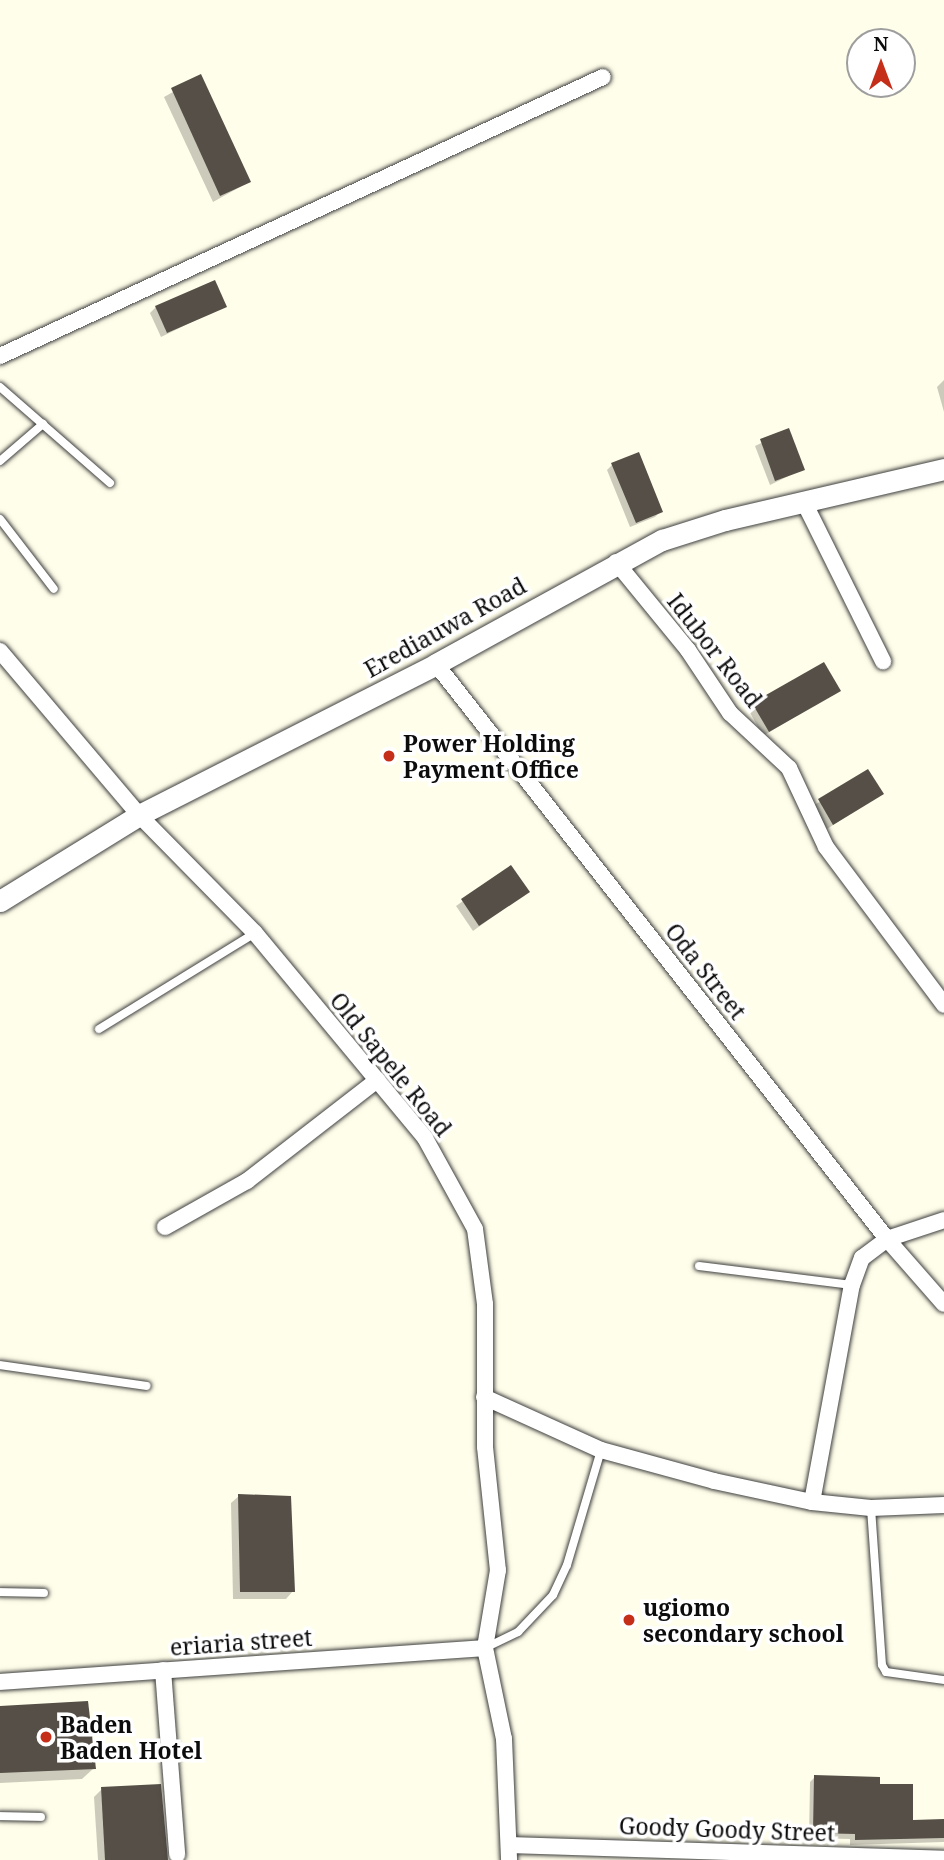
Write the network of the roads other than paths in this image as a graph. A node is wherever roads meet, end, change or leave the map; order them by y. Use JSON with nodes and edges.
{"nodes":[{"id":1,"x":603,"y":77,"type":"dead end"},
{"id":2,"x":0,"y":356,"type":"edge"},
{"id":3,"x":0,"y":387,"type":"edge"},
{"id":4,"x":43,"y":424,"type":"junction"},
{"id":5,"x":0,"y":461,"type":"edge"},
{"id":6,"x":944,"y":469,"type":"edge"},
{"id":7,"x":110,"y":483,"type":"dead end"},
{"id":8,"x":804,"y":502,"type":"junction"},
{"id":9,"x":0,"y":519,"type":"edge"},
{"id":10,"x":616,"y":562,"type":"junction"},
{"id":11,"x":54,"y":589,"type":"dead end"},
{"id":12,"x":0,"y":651,"type":"edge"},
{"id":13,"x":883,"y":660,"type":"dead end"},
{"id":14,"x":436,"y":664,"type":"junction"},
{"id":15,"x":139,"y":815,"type":"junction"},
{"id":16,"x":0,"y":901,"type":"edge"},
{"id":17,"x":255,"y":933,"type":"junction"},
{"id":18,"x":944,"y":1005,"type":"edge"},
{"id":19,"x":99,"y":1029,"type":"dead end"},
{"id":20,"x":377,"y":1080,"type":"junction"},
{"id":21,"x":944,"y":1220,"type":"edge"},
{"id":22,"x":164,"y":1227,"type":"dead end"},
{"id":23,"x":887,"y":1239,"type":"junction"},
{"id":24,"x":699,"y":1266,"type":"dead end"},
{"id":25,"x":852,"y":1285,"type":"junction"},
{"id":26,"x":944,"y":1304,"type":"edge"},
{"id":27,"x":0,"y":1365,"type":"edge"},
{"id":28,"x":147,"y":1387,"type":"dead end"},
{"id":29,"x":484,"y":1397,"type":"junction"},
{"id":30,"x":601,"y":1450,"type":"junction"},
{"id":31,"x":812,"y":1502,"type":"junction"},
{"id":32,"x":944,"y":1505,"type":"edge"},
{"id":33,"x":871,"y":1508,"type":"junction"},
{"id":34,"x":0,"y":1592,"type":"edge"},
{"id":35,"x":44,"y":1593,"type":"dead end"},
{"id":36,"x":485,"y":1647,"type":"junction"},
{"id":37,"x":163,"y":1670,"type":"junction"},
{"id":38,"x":944,"y":1680,"type":"edge"},
{"id":39,"x":0,"y":1682,"type":"edge"},
{"id":40,"x":0,"y":1816,"type":"edge"},
{"id":41,"x":41,"y":1817,"type":"dead end"},
{"id":42,"x":509,"y":1853,"type":"edge"},
{"id":43,"x":177,"y":1854,"type":"dead end"},
{"id":44,"x":944,"y":1859,"type":"edge"}],
"edges":[{"from":1,"to":2,"type":"street"},
{"from":3,"to":4,"type":"lane"},
{"from":4,"to":5,"type":"lane"},
{"from":4,"to":7,"type":"lane"},
{"from":6,"to":8,"type":"street","name":"Erediauwa Road"},
{"from":8,"to":10,"type":"street","name":"Erediauwa Road"},
{"from":8,"to":13,"type":"street"},
{"from":9,"to":11,"type":"lane"},
{"from":10,"to":14,"type":"street","name":"Erediauwa Road"},
{"from":10,"to":18,"type":"street","name":"Idubor Road"},
{"from":12,"to":15,"type":"street","name":"Old Sapele Road"},
{"from":14,"to":15,"type":"street","name":"Erediauwa Road"},
{"from":14,"to":23,"type":"street","name":"Oda Street"},
{"from":15,"to":16,"type":"street","name":"Erediauwa Road"},
{"from":15,"to":17,"type":"street","name":"Old Sapele Road"},
{"from":17,"to":19,"type":"lane"},
{"from":17,"to":20,"type":"street","name":"Old Sapele Road"},
{"from":20,"to":22,"type":"street"},
{"from":20,"to":29,"type":"street","name":"Old Sapele Road"},
{"from":21,"to":23,"type":"street"},
{"from":23,"to":25,"type":"street"},
{"from":23,"to":26,"type":"street","name":"Oda Street"},
{"from":24,"to":25,"type":"lane"},
{"from":25,"to":31,"type":"street"},
{"from":27,"to":28,"type":"lane"},
{"from":29,"to":30,"type":"street"},
{"from":29,"to":36,"type":"street","name":"Old Sapele Road"},
{"from":30,"to":31,"type":"street"},
{"from":30,"to":36,"type":"lane"},
{"from":31,"to":33,"type":"street"},
{"from":32,"to":33,"type":"street"},
{"from":33,"to":38,"type":"lane"},
{"from":34,"to":35,"type":"lane"},
{"from":36,"to":37,"type":"street","name":"eriaria street"},
{"from":36,"to":42,"type":"street","name":"Old Sapele Road"},
{"from":37,"to":39,"type":"street","name":"eriaria street"},
{"from":37,"to":43,"type":"street"},
{"from":40,"to":41,"type":"lane"},
{"from":42,"to":44,"type":"street","name":"Goody Goody Street"}]}
